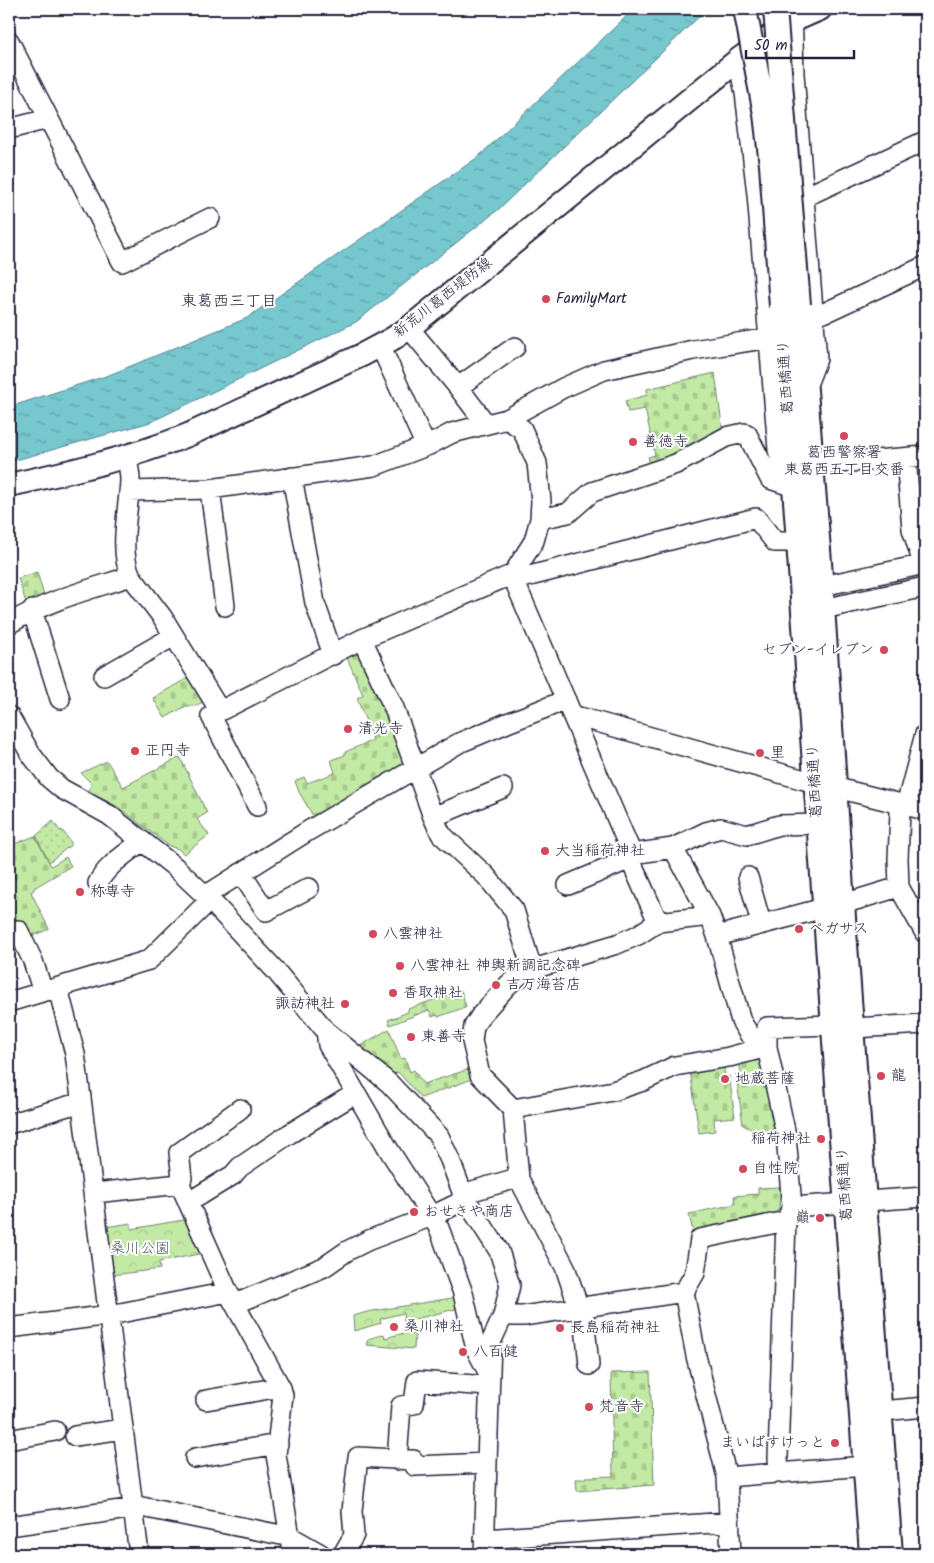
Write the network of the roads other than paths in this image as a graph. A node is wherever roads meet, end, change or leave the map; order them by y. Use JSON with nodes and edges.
{"nodes":[{"id":1,"x":745,"y":9,"type":"edge"},
{"id":2,"x":820,"y":9,"type":"edge"},
{"id":3,"x":786,"y":13,"type":"edge"},
{"id":4,"x":9,"y":41,"type":"edge"},
{"id":5,"x":738,"y":60,"type":"junction"},
{"id":6,"x":48,"y":119,"type":"junction"},
{"id":7,"x":9,"y":129,"type":"edge"},
{"id":8,"x":925,"y":141,"type":"edge"},
{"id":9,"x":804,"y":194,"type":"junction"},
{"id":10,"x":210,"y":218,"type":"dead end"},
{"id":11,"x":925,"y":266,"type":"edge"},
{"id":12,"x":798,"y":309,"type":"junction"},
{"id":13,"x":408,"y":328,"type":"junction"},
{"id":14,"x":770,"y":338,"type":"junction"},
{"id":15,"x":380,"y":345,"type":"junction"},
{"id":16,"x":515,"y":347,"type":"dead end"},
{"id":17,"x":458,"y":387,"type":"junction"},
{"id":18,"x":507,"y":419,"type":"junction"},
{"id":19,"x":486,"y":424,"type":"junction"},
{"id":20,"x":430,"y":445,"type":"junction"},
{"id":21,"x":925,"y":456,"type":"edge"},
{"id":22,"x":126,"y":457,"type":"junction"},
{"id":23,"x":906,"y":458,"type":"junction"},
{"id":24,"x":812,"y":465,"type":"junction"},
{"id":25,"x":292,"y":477,"type":"junction"},
{"id":26,"x":9,"y":485,"type":"edge"},
{"id":27,"x":788,"y":485,"type":"junction"},
{"id":28,"x":210,"y":488,"type":"junction"},
{"id":29,"x":129,"y":491,"type":"junction"},
{"id":30,"x":796,"y":514,"type":"junction"},
{"id":31,"x":540,"y":520,"type":"junction"},
{"id":32,"x":798,"y":542,"type":"junction"},
{"id":33,"x":924,"y":564,"type":"edge"},
{"id":34,"x":131,"y":576,"type":"junction"},
{"id":35,"x":513,"y":577,"type":"junction"},
{"id":36,"x":925,"y":587,"type":"edge"},
{"id":37,"x":812,"y":588,"type":"junction"},
{"id":38,"x":225,"y":606,"type":"dead end"},
{"id":39,"x":32,"y":610,"type":"junction"},
{"id":40,"x":814,"y":611,"type":"junction"},
{"id":41,"x":9,"y":624,"type":"edge"},
{"id":42,"x":174,"y":636,"type":"junction"},
{"id":43,"x":362,"y":639,"type":"junction"},
{"id":44,"x":333,"y":655,"type":"junction"},
{"id":45,"x":104,"y":676,"type":"dead end"},
{"id":46,"x":60,"y":699,"type":"dead end"},
{"id":47,"x":569,"y":707,"type":"junction"},
{"id":48,"x":216,"y":713,"type":"junction"},
{"id":49,"x":9,"y":716,"type":"edge"},
{"id":50,"x":925,"y":734,"type":"edge"},
{"id":51,"x":416,"y":769,"type":"junction"},
{"id":52,"x":825,"y":785,"type":"junction"},
{"id":53,"x":503,"y":788,"type":"dead end"},
{"id":54,"x":904,"y":804,"type":"junction"},
{"id":55,"x":257,"y":806,"type":"dead end"},
{"id":56,"x":925,"y":810,"type":"edge"},
{"id":57,"x":433,"y":817,"type":"junction"},
{"id":58,"x":818,"y":824,"type":"junction"},
{"id":59,"x":142,"y":841,"type":"junction"},
{"id":60,"x":673,"y":848,"type":"junction"},
{"id":61,"x":630,"y":856,"type":"junction"},
{"id":62,"x":240,"y":873,"type":"junction"},
{"id":63,"x":748,"y":877,"type":"dead end"},
{"id":64,"x":98,"y":883,"type":"dead end"},
{"id":65,"x":568,"y":884,"type":"dead end"},
{"id":66,"x":899,"y":887,"type":"junction"},
{"id":67,"x":309,"y":888,"type":"dead end"},
{"id":68,"x":208,"y":898,"type":"junction"},
{"id":69,"x":834,"y":906,"type":"junction"},
{"id":70,"x":710,"y":916,"type":"junction"},
{"id":71,"x":658,"y":922,"type":"junction"},
{"id":72,"x":761,"y":923,"type":"junction"},
{"id":73,"x":18,"y":930,"type":"dead end"},
{"id":74,"x":925,"y":933,"type":"edge"},
{"id":75,"x":717,"y":936,"type":"junction"},
{"id":76,"x":532,"y":969,"type":"junction"},
{"id":77,"x":51,"y":990,"type":"junction"},
{"id":78,"x":9,"y":1002,"type":"edge"},
{"id":79,"x":925,"y":1024,"type":"edge"},
{"id":80,"x":843,"y":1027,"type":"junction"},
{"id":81,"x":326,"y":1031,"type":"junction"},
{"id":82,"x":767,"y":1047,"type":"junction"},
{"id":83,"x":356,"y":1093,"type":"junction"},
{"id":84,"x":81,"y":1102,"type":"junction"},
{"id":85,"x":240,"y":1109,"type":"dead end"},
{"id":86,"x":513,"y":1109,"type":"junction"},
{"id":87,"x":9,"y":1124,"type":"edge"},
{"id":88,"x":519,"y":1179,"type":"junction"},
{"id":89,"x":180,"y":1184,"type":"junction"},
{"id":90,"x":94,"y":1193,"type":"junction"},
{"id":91,"x":464,"y":1197,"type":"junction"},
{"id":92,"x":925,"y":1197,"type":"edge"},
{"id":93,"x":189,"y":1202,"type":"junction"},
{"id":94,"x":856,"y":1202,"type":"junction"},
{"id":95,"x":789,"y":1214,"type":"junction"},
{"id":96,"x":432,"y":1216,"type":"junction"},
{"id":97,"x":684,"y":1292,"type":"junction"},
{"id":98,"x":231,"y":1298,"type":"junction"},
{"id":99,"x":581,"y":1308,"type":"junction"},
{"id":100,"x":110,"y":1314,"type":"junction"},
{"id":101,"x":503,"y":1316,"type":"junction"},
{"id":102,"x":9,"y":1328,"type":"edge"},
{"id":103,"x":589,"y":1365,"type":"dead end"},
{"id":104,"x":489,"y":1379,"type":"junction"},
{"id":105,"x":281,"y":1388,"type":"junction"},
{"id":106,"x":206,"y":1400,"type":"dead end"},
{"id":107,"x":925,"y":1407,"type":"edge"},
{"id":108,"x":882,"y":1411,"type":"junction"},
{"id":109,"x":124,"y":1429,"type":"junction"},
{"id":110,"x":55,"y":1432,"type":"dead end"},
{"id":111,"x":75,"y":1436,"type":"dead end"},
{"id":112,"x":9,"y":1440,"type":"edge"},
{"id":113,"x":278,"y":1444,"type":"junction"},
{"id":114,"x":195,"y":1458,"type":"dead end"},
{"id":115,"x":397,"y":1460,"type":"junction"},
{"id":116,"x":487,"y":1463,"type":"junction"},
{"id":117,"x":865,"y":1466,"type":"junction"},
{"id":118,"x":779,"y":1472,"type":"junction"},
{"id":119,"x":727,"y":1477,"type":"junction"},
{"id":120,"x":133,"y":1509,"type":"junction"},
{"id":121,"x":728,"y":1522,"type":"junction"},
{"id":122,"x":9,"y":1526,"type":"edge"},
{"id":123,"x":292,"y":1546,"type":"edge"},
{"id":124,"x":484,"y":1547,"type":"edge"},
{"id":125,"x":139,"y":1554,"type":"edge"},
{"id":126,"x":321,"y":1554,"type":"edge"},
{"id":127,"x":343,"y":1554,"type":"edge"},
{"id":128,"x":731,"y":1554,"type":"edge"},
{"id":129,"x":871,"y":1554,"type":"edge"},
{"id":130,"x":891,"y":1554,"type":"edge"}],
"edges":[{"from":1,"to":12,"type":"main road","name":"葛西橋通り","bridge":true},
{"from":2,"to":3,"type":"main road","name":"新荒川葛西堤防線"},
{"from":3,"to":5,"type":"main road","name":"新荒川葛西堤防線"},
{"from":3,"to":9,"type":"street"},
{"from":3,"to":12,"type":"main road","name":"葛西橋通り","bridge":true},
{"from":4,"to":6,"type":"street"},
{"from":5,"to":13,"type":"main road","name":"新荒川葛西堤防線"},
{"from":5,"to":14,"type":"street"},
{"from":6,"to":7,"type":"street"},
{"from":6,"to":10,"type":"street"},
{"from":8,"to":9,"type":"street"},
{"from":9,"to":12,"type":"street"},
{"from":11,"to":12,"type":"street"},
{"from":12,"to":24,"type":"main road","name":"葛西橋通り"},
{"from":12,"to":30,"type":"main road","name":"葛西橋通り"},
{"from":13,"to":15,"type":"main road","name":"新荒川葛西堤防線"},
{"from":13,"to":17,"type":"street"},
{"from":14,"to":18,"type":"street"},
{"from":14,"to":27,"type":"street"},
{"from":15,"to":20,"type":"street"},
{"from":15,"to":22,"type":"main road","name":"新荒川葛西堤防線"},
{"from":16,"to":17,"type":"street"},
{"from":17,"to":19,"type":"street"},
{"from":18,"to":19,"type":"street"},
{"from":18,"to":31,"type":"street"},
{"from":19,"to":20,"type":"street"},
{"from":20,"to":25,"type":"street"},
{"from":21,"to":23,"type":"street"},
{"from":22,"to":26,"type":"main road","name":"新荒川葛西堤防線"},
{"from":22,"to":29,"type":"street"},
{"from":23,"to":24,"type":"street"},
{"from":23,"to":33,"type":"street"},
{"from":24,"to":37,"type":"main road","name":"葛西橋通り"},
{"from":25,"to":28,"type":"street"},
{"from":25,"to":44,"type":"street"},
{"from":27,"to":30,"type":"street"},
{"from":27,"to":31,"type":"street"},
{"from":28,"to":29,"type":"street"},
{"from":28,"to":38,"type":"street"},
{"from":29,"to":34,"type":"street"},
{"from":30,"to":32,"type":"main road","name":"葛西橋通り"},
{"from":31,"to":35,"type":"street"},
{"from":32,"to":35,"type":"street"},
{"from":32,"to":37,"type":"main road","name":"葛西橋通り"},
{"from":33,"to":37,"type":"street"},
{"from":34,"to":39,"type":"street"},
{"from":34,"to":42,"type":"street"},
{"from":35,"to":43,"type":"street"},
{"from":35,"to":47,"type":"street"},
{"from":36,"to":40,"type":"street"},
{"from":37,"to":40,"type":"main road","name":"葛西橋通り"},
{"from":39,"to":41,"type":"street"},
{"from":39,"to":46,"type":"street"},
{"from":40,"to":52,"type":"main road","name":"葛西橋通り"},
{"from":42,"to":45,"type":"street"},
{"from":42,"to":48,"type":"street"},
{"from":43,"to":44,"type":"street"},
{"from":43,"to":51,"type":"street"},
{"from":44,"to":48,"type":"street"},
{"from":47,"to":51,"type":"street"},
{"from":47,"to":52,"type":"street"},
{"from":47,"to":61,"type":"street"},
{"from":48,"to":55,"type":"street"},
{"from":49,"to":59,"type":"street"},
{"from":50,"to":54,"type":"street"},
{"from":51,"to":57,"type":"street"},
{"from":51,"to":62,"type":"street"},
{"from":52,"to":54,"type":"street"},
{"from":52,"to":58,"type":"main road","name":"葛西橋通り"},
{"from":52,"to":69,"type":"main road","name":"葛西橋通り"},
{"from":53,"to":57,"type":"street"},
{"from":54,"to":56,"type":"street"},
{"from":54,"to":66,"type":"street"},
{"from":57,"to":76,"type":"street"},
{"from":58,"to":60,"type":"street"},
{"from":58,"to":69,"type":"main road","name":"葛西橋通り"},
{"from":59,"to":64,"type":"street"},
{"from":59,"to":68,"type":"street"},
{"from":60,"to":61,"type":"street"},
{"from":60,"to":70,"type":"street"},
{"from":61,"to":65,"type":"street"},
{"from":61,"to":71,"type":"street"},
{"from":62,"to":67,"type":"street"},
{"from":62,"to":68,"type":"street"},
{"from":63,"to":72,"type":"street"},
{"from":66,"to":69,"type":"street"},
{"from":66,"to":74,"type":"street"},
{"from":68,"to":77,"type":"street"},
{"from":68,"to":81,"type":"street"},
{"from":69,"to":72,"type":"street"},
{"from":69,"to":80,"type":"main road","name":"葛西橋通り"},
{"from":70,"to":71,"type":"street"},
{"from":70,"to":75,"type":"street"},
{"from":71,"to":76,"type":"street"},
{"from":72,"to":75,"type":"street"},
{"from":73,"to":77,"type":"street"},
{"from":75,"to":82,"type":"street"},
{"from":76,"to":86,"type":"street"},
{"from":77,"to":78,"type":"street"},
{"from":77,"to":84,"type":"street"},
{"from":79,"to":80,"type":"street"},
{"from":80,"to":82,"type":"street"},
{"from":80,"to":94,"type":"main road","name":"葛西橋通り"},
{"from":81,"to":83,"type":"street"},
{"from":81,"to":91,"type":"street"},
{"from":82,"to":86,"type":"street"},
{"from":82,"to":95,"type":"street"},
{"from":83,"to":93,"type":"street"},
{"from":83,"to":96,"type":"street"},
{"from":84,"to":87,"type":"street"},
{"from":84,"to":90,"type":"street"},
{"from":85,"to":89,"type":"street"},
{"from":86,"to":88,"type":"street"},
{"from":88,"to":91,"type":"street"},
{"from":88,"to":99,"type":"street"},
{"from":89,"to":90,"type":"street"},
{"from":89,"to":93,"type":"street"},
{"from":90,"to":100,"type":"street"},
{"from":91,"to":96,"type":"street"},
{"from":91,"to":101,"type":"street"},
{"from":92,"to":94,"type":"street"},
{"from":93,"to":98,"type":"street"},
{"from":94,"to":95,"type":"street"},
{"from":94,"to":108,"type":"main road","name":"葛西橋通り"},
{"from":94,"to":117,"type":"main road","name":"葛西橋通り"},
{"from":95,"to":97,"type":"street"},
{"from":95,"to":118,"type":"street"},
{"from":96,"to":98,"type":"street"},
{"from":96,"to":104,"type":"street"},
{"from":97,"to":99,"type":"street"},
{"from":97,"to":119,"type":"street"},
{"from":98,"to":100,"type":"street"},
{"from":98,"to":105,"type":"street"},
{"from":99,"to":101,"type":"street"},
{"from":99,"to":103,"type":"street"},
{"from":100,"to":102,"type":"street"},
{"from":100,"to":109,"type":"street"},
{"from":101,"to":104,"type":"street"},
{"from":104,"to":115,"type":"street"},
{"from":104,"to":116,"type":"street"},
{"from":105,"to":106,"type":"street"},
{"from":105,"to":113,"type":"street"},
{"from":107,"to":108,"type":"street"},
{"from":108,"to":130,"type":"main road","name":"葛西橋通り"},
{"from":109,"to":111,"type":"street"},
{"from":109,"to":120,"type":"street"},
{"from":110,"to":112,"type":"street"},
{"from":113,"to":114,"type":"street"},
{"from":113,"to":123,"type":"street"},
{"from":115,"to":116,"type":"street"},
{"from":115,"to":127,"type":"street"},
{"from":116,"to":124,"type":"street"},
{"from":117,"to":118,"type":"street"},
{"from":117,"to":129,"type":"main road","name":"葛西橋通り"},
{"from":118,"to":119,"type":"street"},
{"from":119,"to":121,"type":"street"},
{"from":120,"to":122,"type":"street"},
{"from":120,"to":123,"type":"street"},
{"from":120,"to":125,"type":"street"},
{"from":121,"to":124,"type":"street"},
{"from":121,"to":128,"type":"street"},
{"from":123,"to":126,"type":"street"}]}
